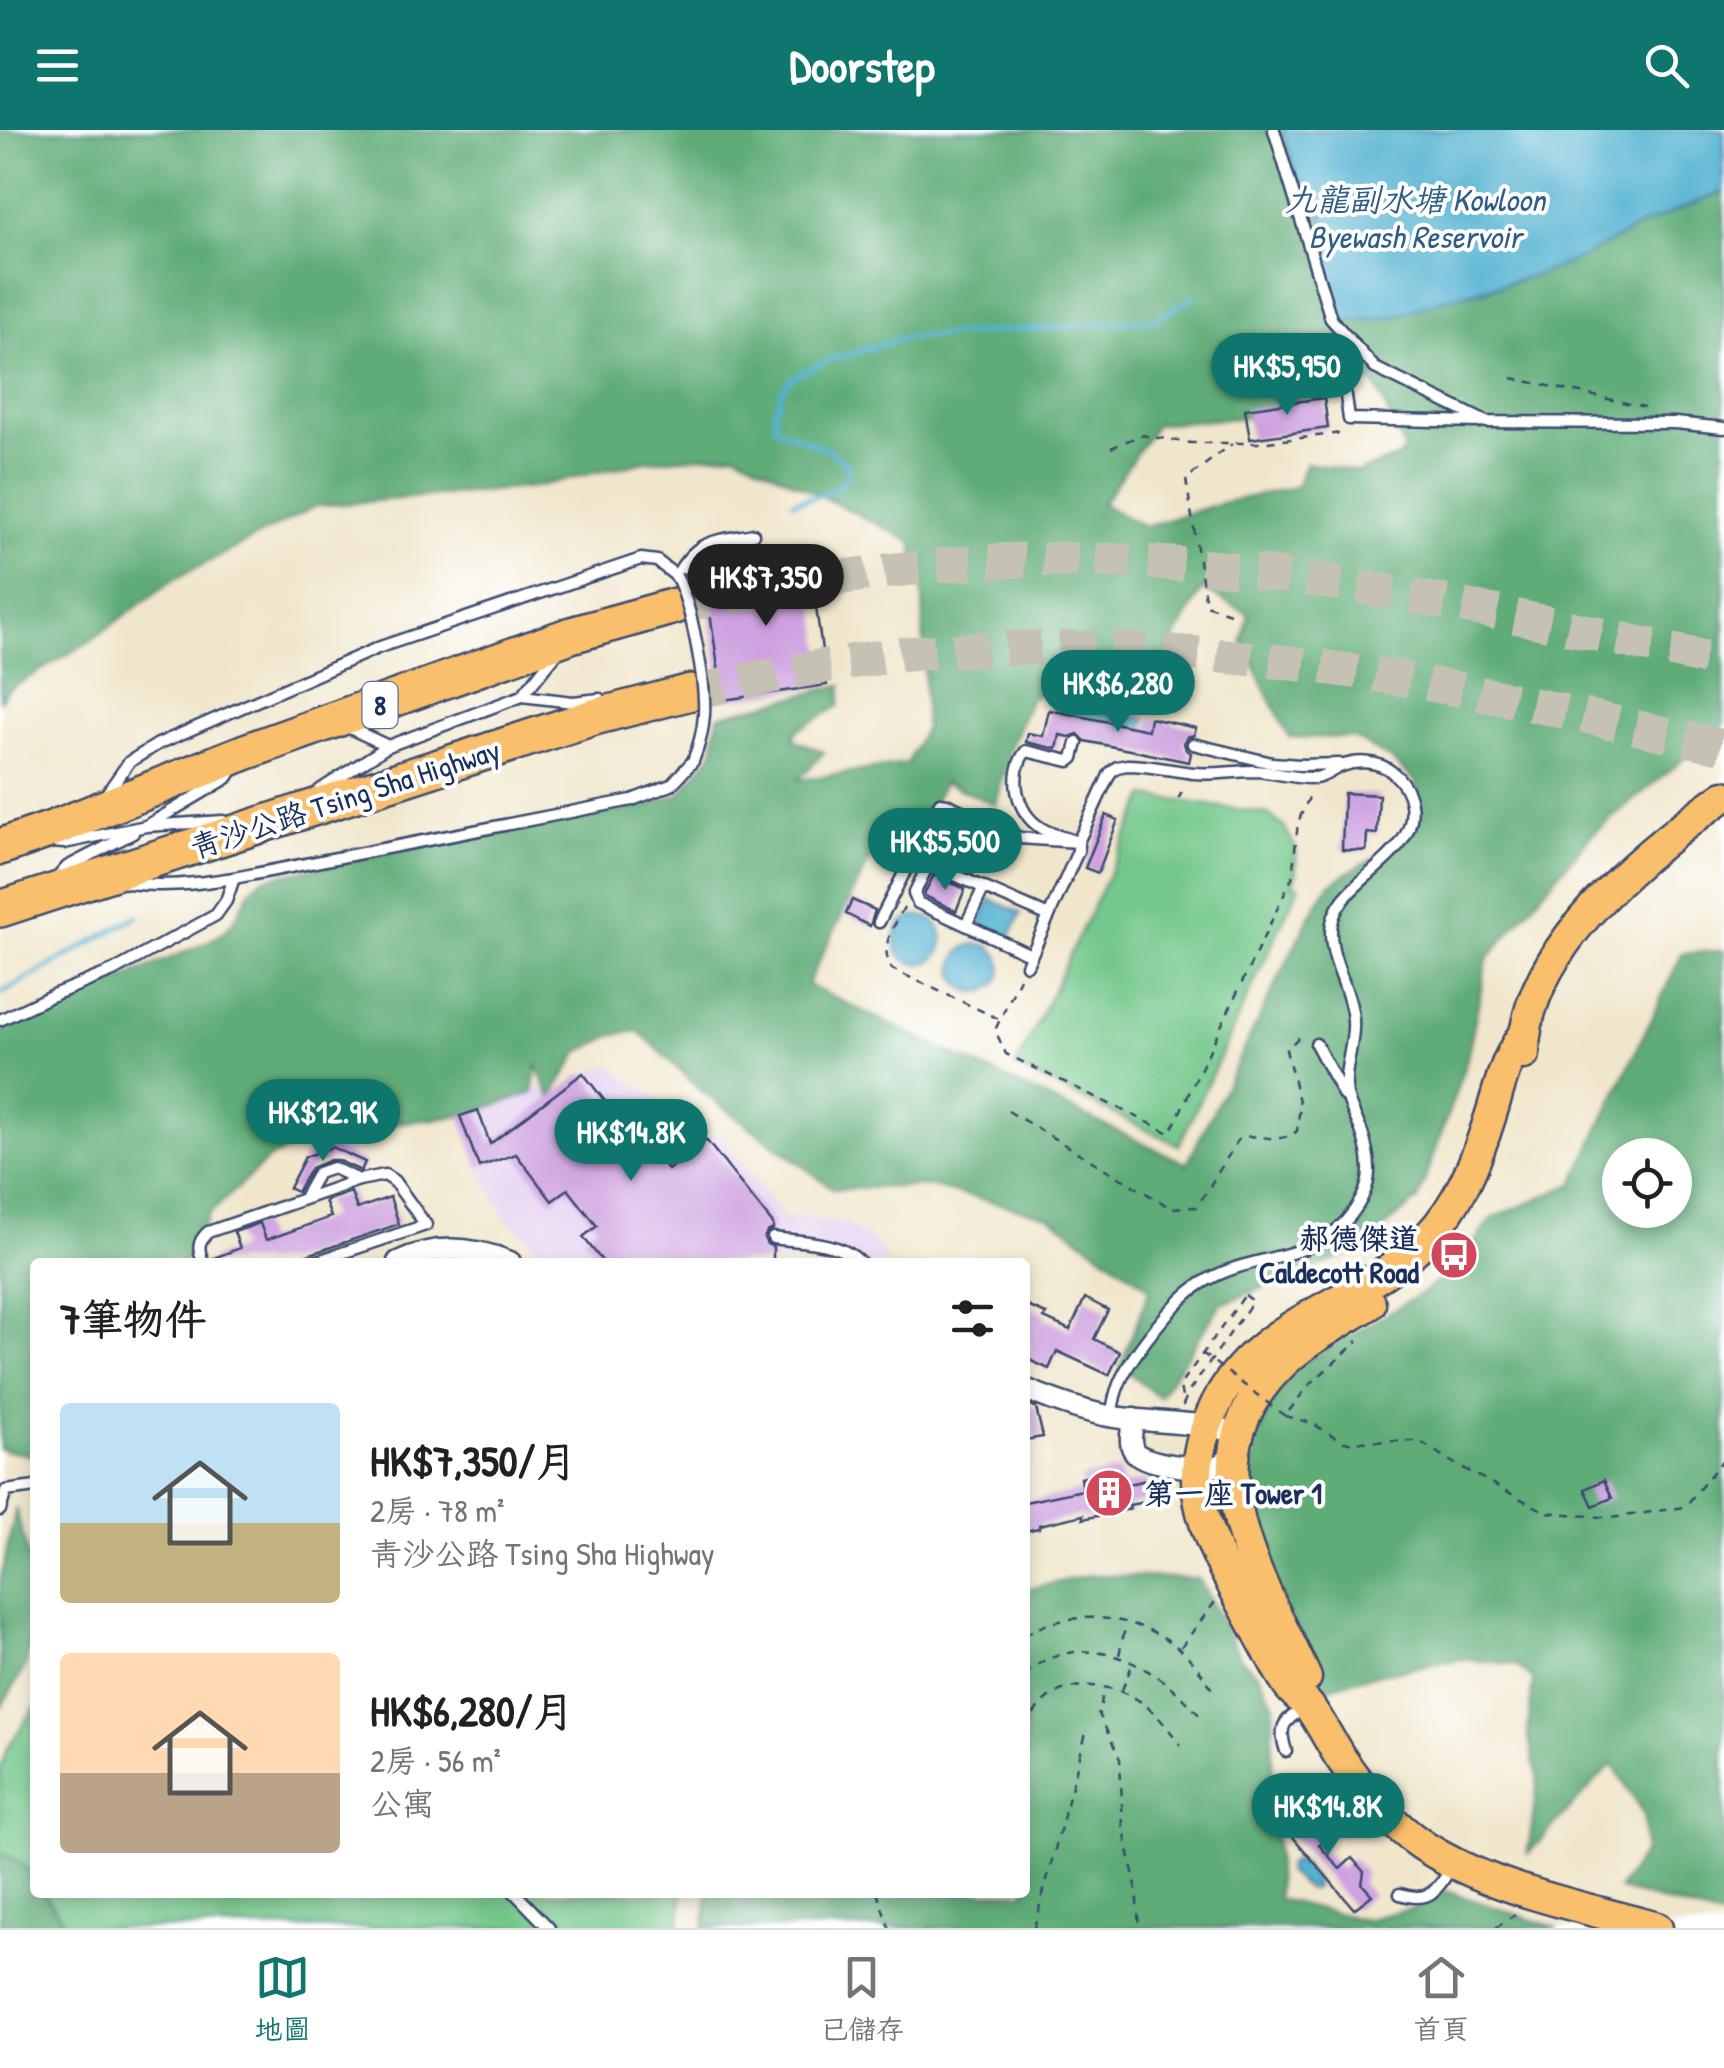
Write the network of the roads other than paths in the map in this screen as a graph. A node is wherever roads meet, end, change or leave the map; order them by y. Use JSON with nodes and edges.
{"nodes":[{"id":1,"x":1274,"y":130,"type":"edge"},
{"id":2,"x":1346,"y":396,"type":"dead end"},
{"id":3,"x":1486,"y":422,"type":"junction"},
{"id":4,"x":1724,"y":428,"type":"edge"},
{"id":5,"x":753,"y":534,"type":"dead end"},
{"id":6,"x":675,"y":591,"type":"junction"},
{"id":7,"x":571,"y":635,"type":"junction"},
{"id":8,"x":691,"y":692,"type":"joint"},
{"id":9,"x":522,"y":696,"type":"junction"},
{"id":10,"x":334,"y":721,"type":"junction"},
{"id":11,"x":1077,"y":743,"type":"dead end"},
{"id":12,"x":1193,"y":744,"type":"dead end"},
{"id":13,"x":388,"y":746,"type":"junction"},
{"id":14,"x":245,"y":752,"type":"junction"},
{"id":15,"x":1345,"y":764,"type":"junction"},
{"id":16,"x":1724,"y":796,"type":"edge"},
{"id":17,"x":92,"y":812,"type":"junction"},
{"id":18,"x":270,"y":823,"type":"junction"},
{"id":19,"x":146,"y":826,"type":"junction"},
{"id":20,"x":23,"y":835,"type":"edge"},
{"id":21,"x":1078,"y":842,"type":"junction"},
{"id":22,"x":95,"y":878,"type":"junction"},
{"id":23,"x":234,"y":878,"type":"junction"},
{"id":24,"x":984,"y":887,"type":"junction"},
{"id":25,"x":40,"y":896,"type":"junction"},
{"id":26,"x":0,"y":909,"type":"edge"},
{"id":27,"x":1049,"y":916,"type":"junction"},
{"id":28,"x":879,"y":922,"type":"dead end"},
{"id":29,"x":966,"y":926,"type":"junction"},
{"id":30,"x":0,"y":1020,"type":"edge"},
{"id":31,"x":1524,"y":1035,"type":"junction"},
{"id":32,"x":1316,"y":1044,"type":"road end"},
{"id":33,"x":1350,"y":1107,"type":"junction"},
{"id":34,"x":359,"y":1180,"type":"junction"},
{"id":35,"x":305,"y":1197,"type":"junction"},
{"id":36,"x":426,"y":1225,"type":"junction"},
{"id":37,"x":773,"y":1238,"type":"dead end"},
{"id":38,"x":439,"y":1241,"type":"junction"},
{"id":39,"x":201,"y":1258,"type":"edge"},
{"id":40,"x":327,"y":1258,"type":"edge"},
{"id":41,"x":406,"y":1258,"type":"edge"},
{"id":42,"x":497,"y":1258,"type":"edge"},
{"id":43,"x":854,"y":1258,"type":"edge"},
{"id":44,"x":1030,"y":1391,"type":"edge"},
{"id":45,"x":1111,"y":1416,"type":"junction"},
{"id":46,"x":1134,"y":1419,"type":"junction"},
{"id":47,"x":1206,"y":1426,"type":"junction"},
{"id":48,"x":1237,"y":1441,"type":"junction"},
{"id":49,"x":1197,"y":1466,"type":"junction"},
{"id":50,"x":30,"y":1486,"type":"edge"},
{"id":51,"x":3,"y":1488,"type":"edge"},
{"id":52,"x":0,"y":1510,"type":"edge"},
{"id":53,"x":1308,"y":1706,"type":"junction"},
{"id":54,"x":1286,"y":1751,"type":"dead end"},
{"id":55,"x":1454,"y":1863,"type":"junction"},
{"id":56,"x":1400,"y":1894,"type":"dead end"},
{"id":57,"x":520,"y":1898,"type":"edge"},
{"id":58,"x":549,"y":1928,"type":"edge"},
{"id":59,"x":1657,"y":1928,"type":"edge"}],
"edges":[{"from":1,"to":3,"type":"lane"},
{"from":2,"to":3,"type":"lane"},
{"from":3,"to":4,"type":"lane"},
{"from":5,"to":6,"type":"lane"},
{"from":6,"to":7,"type":"highway","number":"8"},
{"from":6,"to":17,"type":"lane"},
{"from":6,"to":23,"type":"lane","bridge":true},
{"from":7,"to":9,"type":"lane"},
{"from":7,"to":10,"type":"highway","number":"8"},
{"from":8,"to":9,"type":"lane"},
{"from":8,"to":18,"type":"highway","name":"青沙公路 Tsing Sha Highway"},
{"from":9,"to":13,"type":"lane"},
{"from":10,"to":13,"type":"lane"},
{"from":10,"to":14,"type":"highway","number":"8"},
{"from":11,"to":21,"type":"lane"},
{"from":12,"to":15,"type":"lane"},
{"from":13,"to":18,"type":"lane"},
{"from":14,"to":17,"type":"highway","number":"8"},
{"from":14,"to":19,"type":"lane"},
{"from":15,"to":21,"type":"lane"},
{"from":15,"to":33,"type":"lane"},
{"from":16,"to":31,"type":"main road"},
{"from":17,"to":20,"type":"highway","number":"8"},
{"from":18,"to":19,"type":"lane"},
{"from":18,"to":22,"type":"highway","name":"青沙公路 Tsing Sha Highway"},
{"from":19,"to":20,"type":"lane"},
{"from":19,"to":25,"type":"lane"},
{"from":21,"to":27,"type":"lane"},
{"from":21,"to":28,"type":"lane"},
{"from":22,"to":23,"type":"lane"},
{"from":22,"to":25,"type":"highway","name":"青沙公路 Tsing Sha Highway"},
{"from":23,"to":30,"type":"lane"},
{"from":24,"to":27,"type":"lane"},
{"from":24,"to":29,"type":"lane"},
{"from":24,"to":29,"type":"lane"},
{"from":25,"to":26,"type":"highway","name":"青沙公路 Tsing Sha Highway"},
{"from":27,"to":29,"type":"lane"},
{"from":31,"to":47,"type":"main road"},
{"from":31,"to":48,"type":"main road"},
{"from":32,"to":33,"type":"lane"},
{"from":33,"to":45,"type":"lane"},
{"from":34,"to":35,"type":"lane"},
{"from":34,"to":35,"type":"lane"},
{"from":34,"to":36,"type":"lane"},
{"from":35,"to":39,"type":"lane"},
{"from":36,"to":38,"type":"lane"},
{"from":36,"to":40,"type":"lane"},
{"from":37,"to":43,"type":"lane"},
{"from":38,"to":41,"type":"street"},
{"from":38,"to":42,"type":"street"},
{"from":44,"to":45,"type":"street"},
{"from":45,"to":46,"type":"street"},
{"from":46,"to":47,"type":"street"},
{"from":46,"to":49,"type":"street"},
{"from":47,"to":48,"type":"street"},
{"from":47,"to":49,"type":"main road"},
{"from":48,"to":49,"type":"street"},
{"from":48,"to":53,"type":"main road"},
{"from":49,"to":53,"type":"main road"},
{"from":50,"to":51,"type":"lane"},
{"from":51,"to":52,"type":"lane"},
{"from":53,"to":54,"type":"lane"},
{"from":53,"to":55,"type":"main road"},
{"from":55,"to":56,"type":"lane"},
{"from":55,"to":59,"type":"main road"},
{"from":57,"to":58,"type":"lane"}]}
